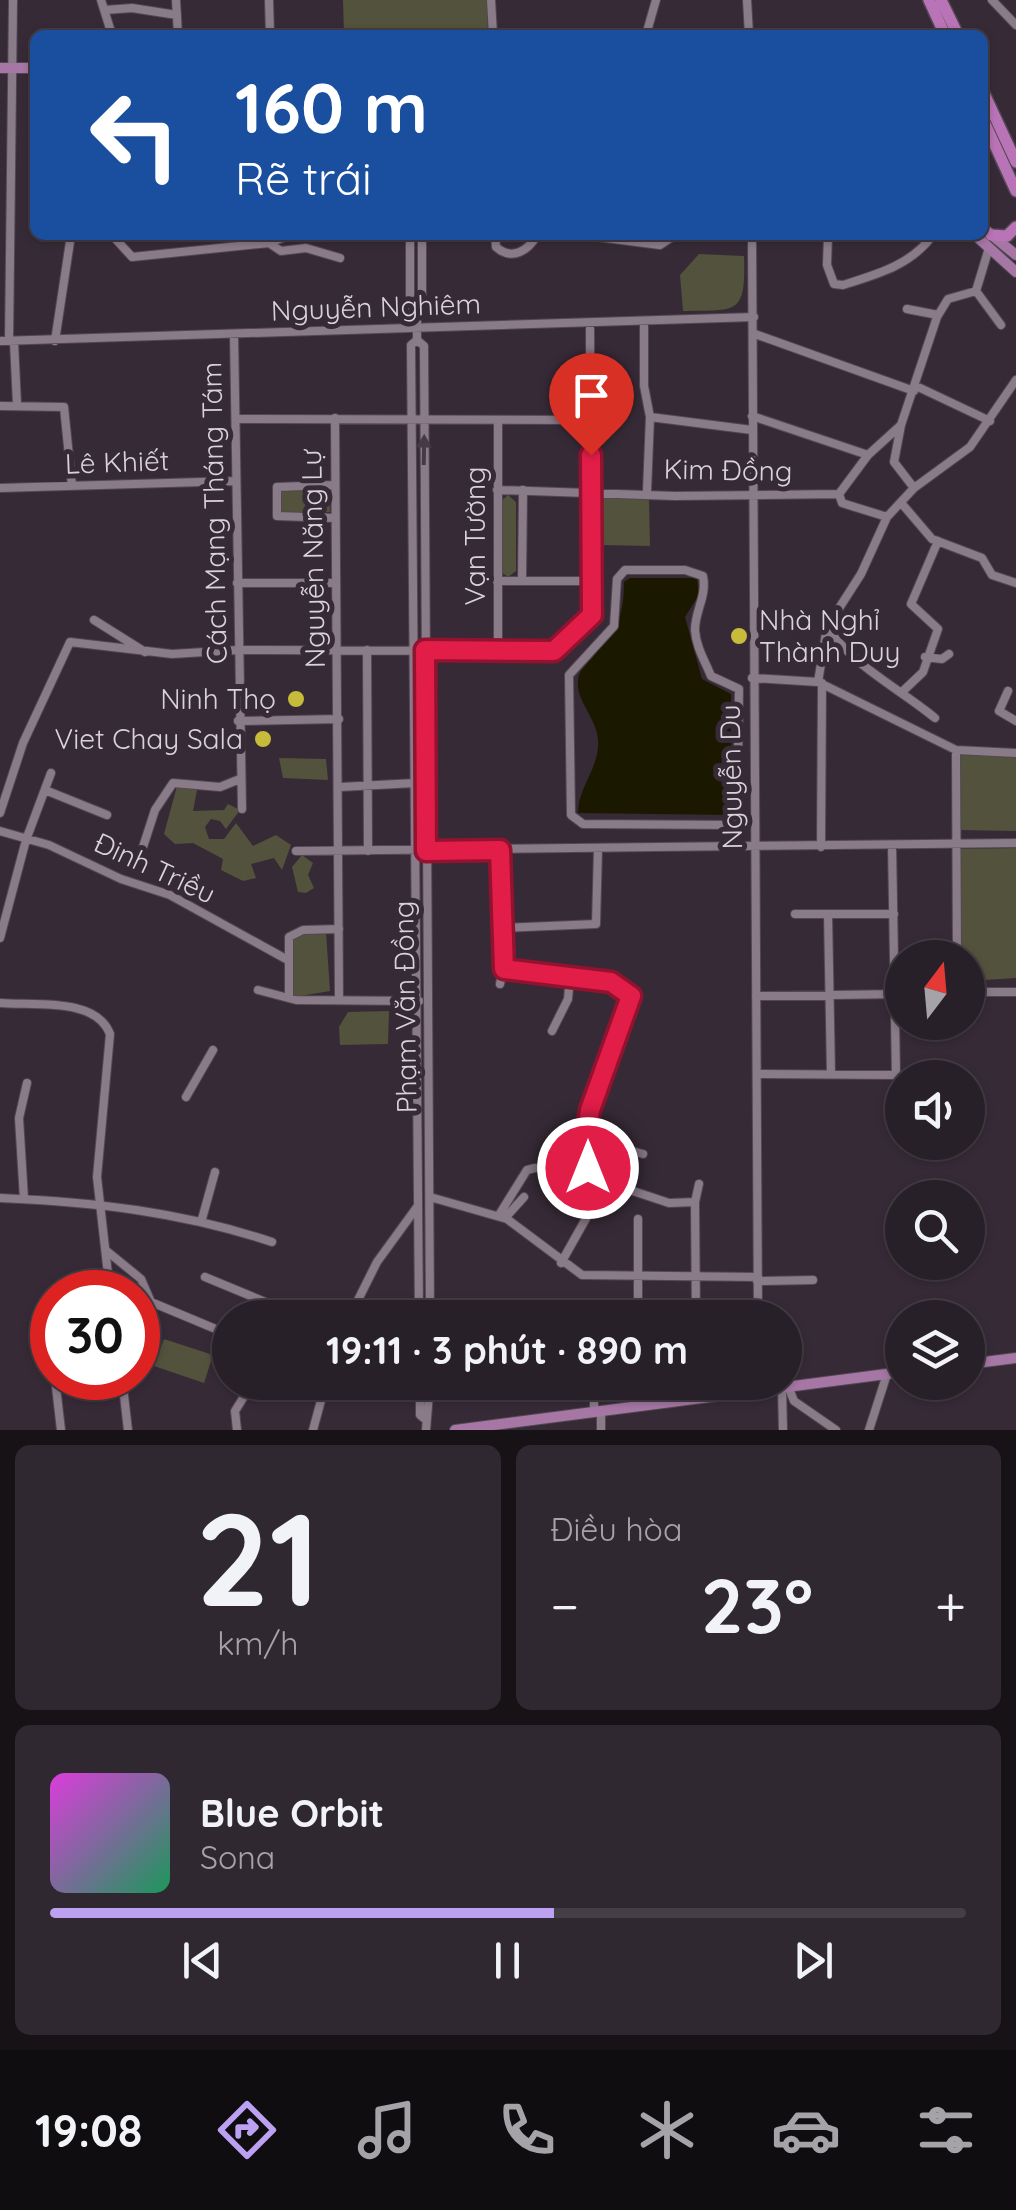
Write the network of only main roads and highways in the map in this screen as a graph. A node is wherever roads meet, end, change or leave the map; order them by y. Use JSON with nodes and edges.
{"nodes":[{"id":1,"x":929,"y":0,"type":"edge"},
{"id":2,"x":942,"y":0,"type":"edge"},
{"id":3,"x":943,"y":30,"type":"edge"},
{"id":4,"x":956,"y":30,"type":"edge"},
{"id":5,"x":0,"y":68,"type":"edge"},
{"id":6,"x":30,"y":68,"type":"edge"},
{"id":7,"x":988,"y":102,"type":"edge"},
{"id":8,"x":988,"y":130,"type":"edge"},
{"id":9,"x":1016,"y":162,"type":"edge"},
{"id":10,"x":1016,"y":190,"type":"edge"},
{"id":11,"x":1016,"y":228,"type":"edge"},
{"id":12,"x":988,"y":237,"type":"edge"},
{"id":13,"x":1016,"y":255,"type":"edge"},
{"id":14,"x":1016,"y":272,"type":"edge"},
{"id":15,"x":1016,"y":1358,"type":"edge"},
{"id":16,"x":985,"y":1362,"type":"edge"},
{"id":17,"x":885,"y":1374,"type":"edge"},
{"id":18,"x":802,"y":1386,"type":"edge"},
{"id":19,"x":670,"y":1400,"type":"edge"},
{"id":20,"x":455,"y":1430,"type":"edge"}],
"edges":[{"from":1,"to":3,"type":"highway"},
{"from":2,"to":4,"type":"highway"},
{"from":5,"to":6,"type":"main road"},
{"from":7,"to":9,"type":"highway"},
{"from":8,"to":10,"type":"highway"},
{"from":11,"to":12,"type":"highway"},
{"from":12,"to":13,"type":"main road"},
{"from":12,"to":14,"type":"main road"},
{"from":15,"to":16,"type":"main road"},
{"from":17,"to":18,"type":"main road"},
{"from":19,"to":20,"type":"main road"}]}
